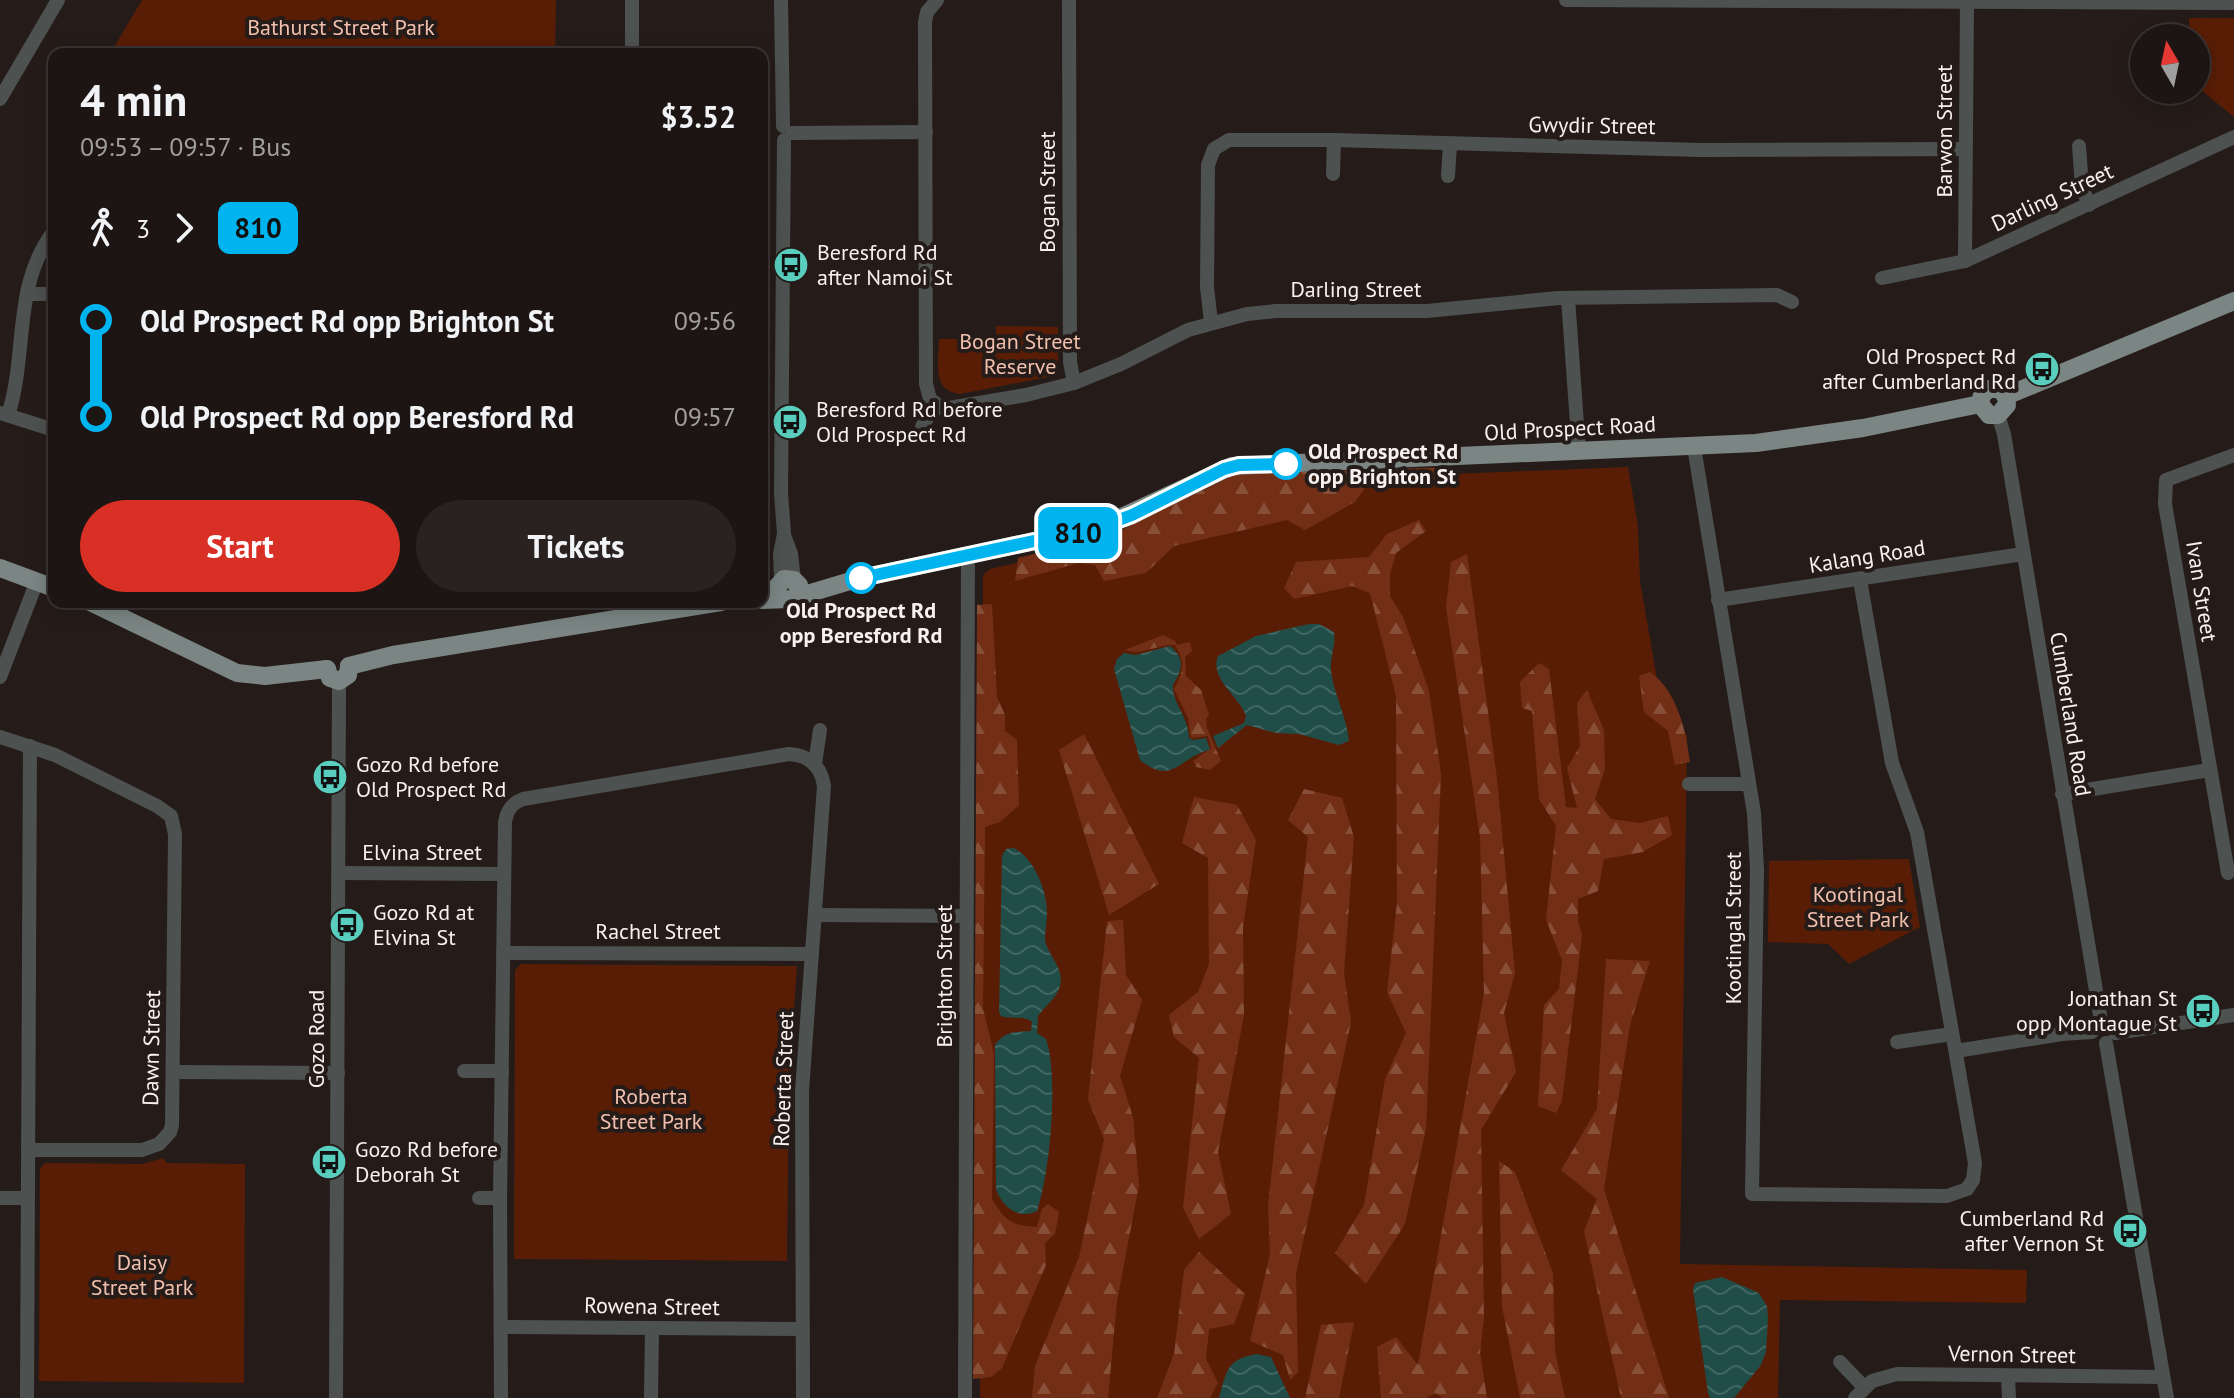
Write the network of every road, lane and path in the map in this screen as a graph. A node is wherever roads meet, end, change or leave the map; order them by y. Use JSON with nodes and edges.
{"nodes":[{"id":1,"x":58,"y":0,"type":"edge"},
{"id":2,"x":632,"y":0,"type":"edge"},
{"id":3,"x":781,"y":0,"type":"edge"},
{"id":4,"x":1069,"y":0,"type":"edge"},
{"id":5,"x":1566,"y":0,"type":"edge"},
{"id":6,"x":934,"y":1,"type":"edge"},
{"id":7,"x":1663,"y":1,"type":"edge"},
{"id":8,"x":1967,"y":2,"type":"junction"},
{"id":9,"x":2234,"y":3,"type":"edge"},
{"id":10,"x":632,"y":48,"type":"edge"},
{"id":11,"x":0,"y":99,"type":"edge"},
{"id":12,"x":926,"y":132,"type":"junction"},
{"id":13,"x":786,"y":133,"type":"junction"},
{"id":14,"x":2234,"y":137,"type":"edge"},
{"id":15,"x":1334,"y":140,"type":"junction"},
{"id":16,"x":1450,"y":144,"type":"junction"},
{"id":17,"x":2079,"y":146,"type":"dead end"},
{"id":18,"x":1965,"y":149,"type":"junction"},
{"id":19,"x":1333,"y":174,"type":"dead end"},
{"id":20,"x":1448,"y":176,"type":"dead end"},
{"id":21,"x":2089,"y":205,"type":"junction"},
{"id":22,"x":48,"y":241,"type":"edge"},
{"id":23,"x":1965,"y":261,"type":"junction"},
{"id":24,"x":1882,"y":278,"type":"dead end"},
{"id":25,"x":27,"y":294,"type":"junction"},
{"id":26,"x":48,"y":294,"type":"edge"},
{"id":27,"x":1568,"y":298,"type":"junction"},
{"id":28,"x":2234,"y":301,"type":"edge"},
{"id":29,"x":1792,"y":302,"type":"dead end"},
{"id":30,"x":1211,"y":322,"type":"junction"},
{"id":31,"x":1074,"y":383,"type":"junction"},
{"id":32,"x":2006,"y":396,"type":"junction"},
{"id":33,"x":935,"y":404,"type":"junction"},
{"id":34,"x":1980,"y":404,"type":"junction"},
{"id":35,"x":4,"y":414,"type":"edge"},
{"id":36,"x":1998,"y":415,"type":"junction"},
{"id":37,"x":922,"y":427,"type":"dead end"},
{"id":38,"x":48,"y":428,"type":"edge"},
{"id":39,"x":1694,"y":447,"type":"junction"},
{"id":40,"x":1579,"y":452,"type":"junction"},
{"id":41,"x":2234,"y":455,"type":"edge"},
{"id":42,"x":2023,"y":554,"type":"junction"},
{"id":43,"x":968,"y":555,"type":"junction"},
{"id":44,"x":0,"y":568,"type":"edge"},
{"id":45,"x":1860,"y":580,"type":"junction"},
{"id":46,"x":46,"y":584,"type":"edge"},
{"id":47,"x":784,"y":587,"type":"edge"},
{"id":48,"x":1718,"y":600,"type":"junction"},
{"id":49,"x":102,"y":608,"type":"edge"},
{"id":50,"x":688,"y":608,"type":"edge"},
{"id":51,"x":338,"y":672,"type":"junction"},
{"id":52,"x":0,"y":677,"type":"edge"},
{"id":53,"x":820,"y":730,"type":"dead end"},
{"id":54,"x":0,"y":737,"type":"edge"},
{"id":55,"x":30,"y":746,"type":"junction"},
{"id":56,"x":815,"y":764,"type":"junction"},
{"id":57,"x":2209,"y":770,"type":"junction"},
{"id":58,"x":1689,"y":784,"type":"dead end"},
{"id":59,"x":1747,"y":784,"type":"junction"},
{"id":60,"x":2062,"y":794,"type":"junction"},
{"id":61,"x":339,"y":873,"type":"junction"},
{"id":62,"x":2228,"y":873,"type":"dead end"},
{"id":63,"x":504,"y":874,"type":"junction"},
{"id":64,"x":815,"y":915,"type":"junction"},
{"id":65,"x":966,"y":916,"type":"junction"},
{"id":66,"x":503,"y":953,"type":"junction"},
{"id":67,"x":812,"y":954,"type":"junction"},
{"id":68,"x":2234,"y":1015,"type":"edge"},
{"id":69,"x":2097,"y":1027,"type":"junction"},
{"id":70,"x":1952,"y":1034,"type":"junction"},
{"id":71,"x":2110,"y":1038,"type":"junction"},
{"id":72,"x":1897,"y":1042,"type":"dead end"},
{"id":73,"x":1956,"y":1051,"type":"junction"},
{"id":74,"x":464,"y":1071,"type":"dead end"},
{"id":75,"x":502,"y":1071,"type":"junction"},
{"id":76,"x":174,"y":1072,"type":"junction"},
{"id":77,"x":338,"y":1073,"type":"junction"},
{"id":78,"x":28,"y":1150,"type":"junction"},
{"id":79,"x":1969,"y":1186,"type":"junction"},
{"id":80,"x":1982,"y":1197,"type":"dead end"},
{"id":81,"x":0,"y":1198,"type":"edge"},
{"id":82,"x":27,"y":1198,"type":"junction"},
{"id":83,"x":479,"y":1198,"type":"dead end"},
{"id":84,"x":500,"y":1198,"type":"junction"},
{"id":85,"x":503,"y":1327,"type":"junction"},
{"id":86,"x":652,"y":1328,"type":"junction"},
{"id":87,"x":801,"y":1329,"type":"junction"},
{"id":88,"x":1840,"y":1362,"type":"dead end"},
{"id":89,"x":2008,"y":1376,"type":"junction"},
{"id":90,"x":2163,"y":1377,"type":"junction"},
{"id":91,"x":1860,"y":1393,"type":"edge"},
{"id":92,"x":27,"y":1398,"type":"edge"},
{"id":93,"x":336,"y":1398,"type":"edge"},
{"id":94,"x":501,"y":1398,"type":"edge"},
{"id":95,"x":651,"y":1398,"type":"edge"},
{"id":96,"x":803,"y":1398,"type":"edge"},
{"id":97,"x":965,"y":1398,"type":"edge"},
{"id":98,"x":2009,"y":1398,"type":"edge"},
{"id":99,"x":2167,"y":1398,"type":"edge"}],
"edges":[{"from":1,"to":11,"type":"street"},
{"from":2,"to":10,"type":"street"},
{"from":3,"to":13,"type":"street"},
{"from":4,"to":31,"type":"street","name":"Bogan Street"},
{"from":5,"to":7,"type":"street"},
{"from":6,"to":12,"type":"street"},
{"from":7,"to":8,"type":"street"},
{"from":8,"to":9,"type":"street"},
{"from":8,"to":18,"type":"street","name":"Barwon Street"},
{"from":12,"to":13,"type":"street"},
{"from":12,"to":33,"type":"street"},
{"from":13,"to":47,"type":"street"},
{"from":14,"to":21,"type":"street","name":"Darling Street"},
{"from":15,"to":16,"type":"street","name":"Gwydir Street"},
{"from":15,"to":19,"type":"street"},
{"from":15,"to":30,"type":"street","name":"Gwydir Street"},
{"from":16,"to":18,"type":"street","name":"Gwydir Street"},
{"from":16,"to":20,"type":"street"},
{"from":17,"to":21,"type":"street"},
{"from":18,"to":23,"type":"street","name":"Barwon Street"},
{"from":21,"to":23,"type":"street","name":"Darling Street"},
{"from":22,"to":25,"type":"street"},
{"from":23,"to":24,"type":"street","name":"Darling Street"},
{"from":25,"to":26,"type":"street"},
{"from":25,"to":35,"type":"street"},
{"from":27,"to":29,"type":"street","name":"Darling Street"},
{"from":27,"to":30,"type":"street","name":"Darling Street"},
{"from":27,"to":40,"type":"street"},
{"from":28,"to":32,"type":"main road"},
{"from":30,"to":31,"type":"street","name":"Darling Street"},
{"from":31,"to":33,"type":"street","name":"Darling Street"},
{"from":32,"to":34,"type":"main road"},
{"from":32,"to":36,"type":"main road"},
{"from":33,"to":37,"type":"street"},
{"from":34,"to":36,"type":"main road"},
{"from":34,"to":39,"type":"main road","name":"Old Prospect Road"},
{"from":35,"to":38,"type":"street"},
{"from":36,"to":42,"type":"street","name":"Cumberland Road"},
{"from":39,"to":40,"type":"main road","name":"Old Prospect Road"},
{"from":39,"to":48,"type":"street","name":"Kootingal Street"},
{"from":40,"to":43,"type":"main road","name":"Old Prospect Road"},
{"from":41,"to":57,"type":"street","name":"Ivan Street"},
{"from":42,"to":45,"type":"street","name":"Kalang Road"},
{"from":42,"to":60,"type":"street","name":"Cumberland Road"},
{"from":43,"to":47,"type":"main road","name":"Old Prospect Road"},
{"from":43,"to":65,"type":"street","name":"Brighton Street"},
{"from":44,"to":46,"type":"main road"},
{"from":45,"to":48,"type":"street","name":"Kalang Road"},
{"from":45,"to":70,"type":"street"},
{"from":46,"to":52,"type":"street"},
{"from":48,"to":59,"type":"street","name":"Kootingal Street"},
{"from":49,"to":51,"type":"main road"},
{"from":50,"to":51,"type":"main road"},
{"from":51,"to":61,"type":"street","name":"Gozo Road"},
{"from":53,"to":56,"type":"street","name":"Roberta Street"},
{"from":54,"to":55,"type":"street","name":"Dawn Street"},
{"from":55,"to":76,"type":"street","name":"Dawn Street"},
{"from":55,"to":78,"type":"street"},
{"from":56,"to":63,"type":"street"},
{"from":56,"to":64,"type":"street","name":"Roberta Street"},
{"from":57,"to":60,"type":"street"},
{"from":57,"to":62,"type":"street","name":"Ivan Street"},
{"from":58,"to":59,"type":"street"},
{"from":59,"to":79,"type":"street","name":"Kootingal Street"},
{"from":60,"to":69,"type":"street","name":"Cumberland Road"},
{"from":61,"to":63,"type":"street","name":"Elvina Street"},
{"from":61,"to":77,"type":"street","name":"Gozo Road"},
{"from":63,"to":66,"type":"street"},
{"from":64,"to":65,"type":"street"},
{"from":64,"to":67,"type":"street","name":"Roberta Street"},
{"from":65,"to":97,"type":"street","name":"Brighton Street"},
{"from":66,"to":67,"type":"street","name":"Rachel Street"},
{"from":66,"to":75,"type":"street"},
{"from":67,"to":87,"type":"street","name":"Roberta Street"},
{"from":68,"to":71,"type":"street"},
{"from":69,"to":71,"type":"street"},
{"from":69,"to":73,"type":"street"},
{"from":70,"to":72,"type":"street"},
{"from":70,"to":73,"type":"street"},
{"from":71,"to":90,"type":"street"},
{"from":73,"to":79,"type":"street"},
{"from":74,"to":75,"type":"street"},
{"from":75,"to":84,"type":"street"},
{"from":76,"to":77,"type":"street"},
{"from":76,"to":78,"type":"street","name":"Dawn Street"},
{"from":77,"to":93,"type":"street","name":"Gozo Road"},
{"from":78,"to":82,"type":"street"},
{"from":79,"to":80,"type":"street"},
{"from":81,"to":82,"type":"street"},
{"from":82,"to":92,"type":"street"},
{"from":83,"to":84,"type":"street"},
{"from":84,"to":85,"type":"street"},
{"from":85,"to":86,"type":"street","name":"Rowena Street"},
{"from":85,"to":94,"type":"street"},
{"from":86,"to":87,"type":"street","name":"Rowena Street"},
{"from":86,"to":95,"type":"street"},
{"from":87,"to":96,"type":"street","name":"Roberta Street"},
{"from":88,"to":91,"type":"street","name":"Vernon Street"},
{"from":89,"to":90,"type":"street","name":"Vernon Street"},
{"from":89,"to":91,"type":"street","name":"Vernon Street"},
{"from":89,"to":98,"type":"street"},
{"from":90,"to":99,"type":"street"}]}
